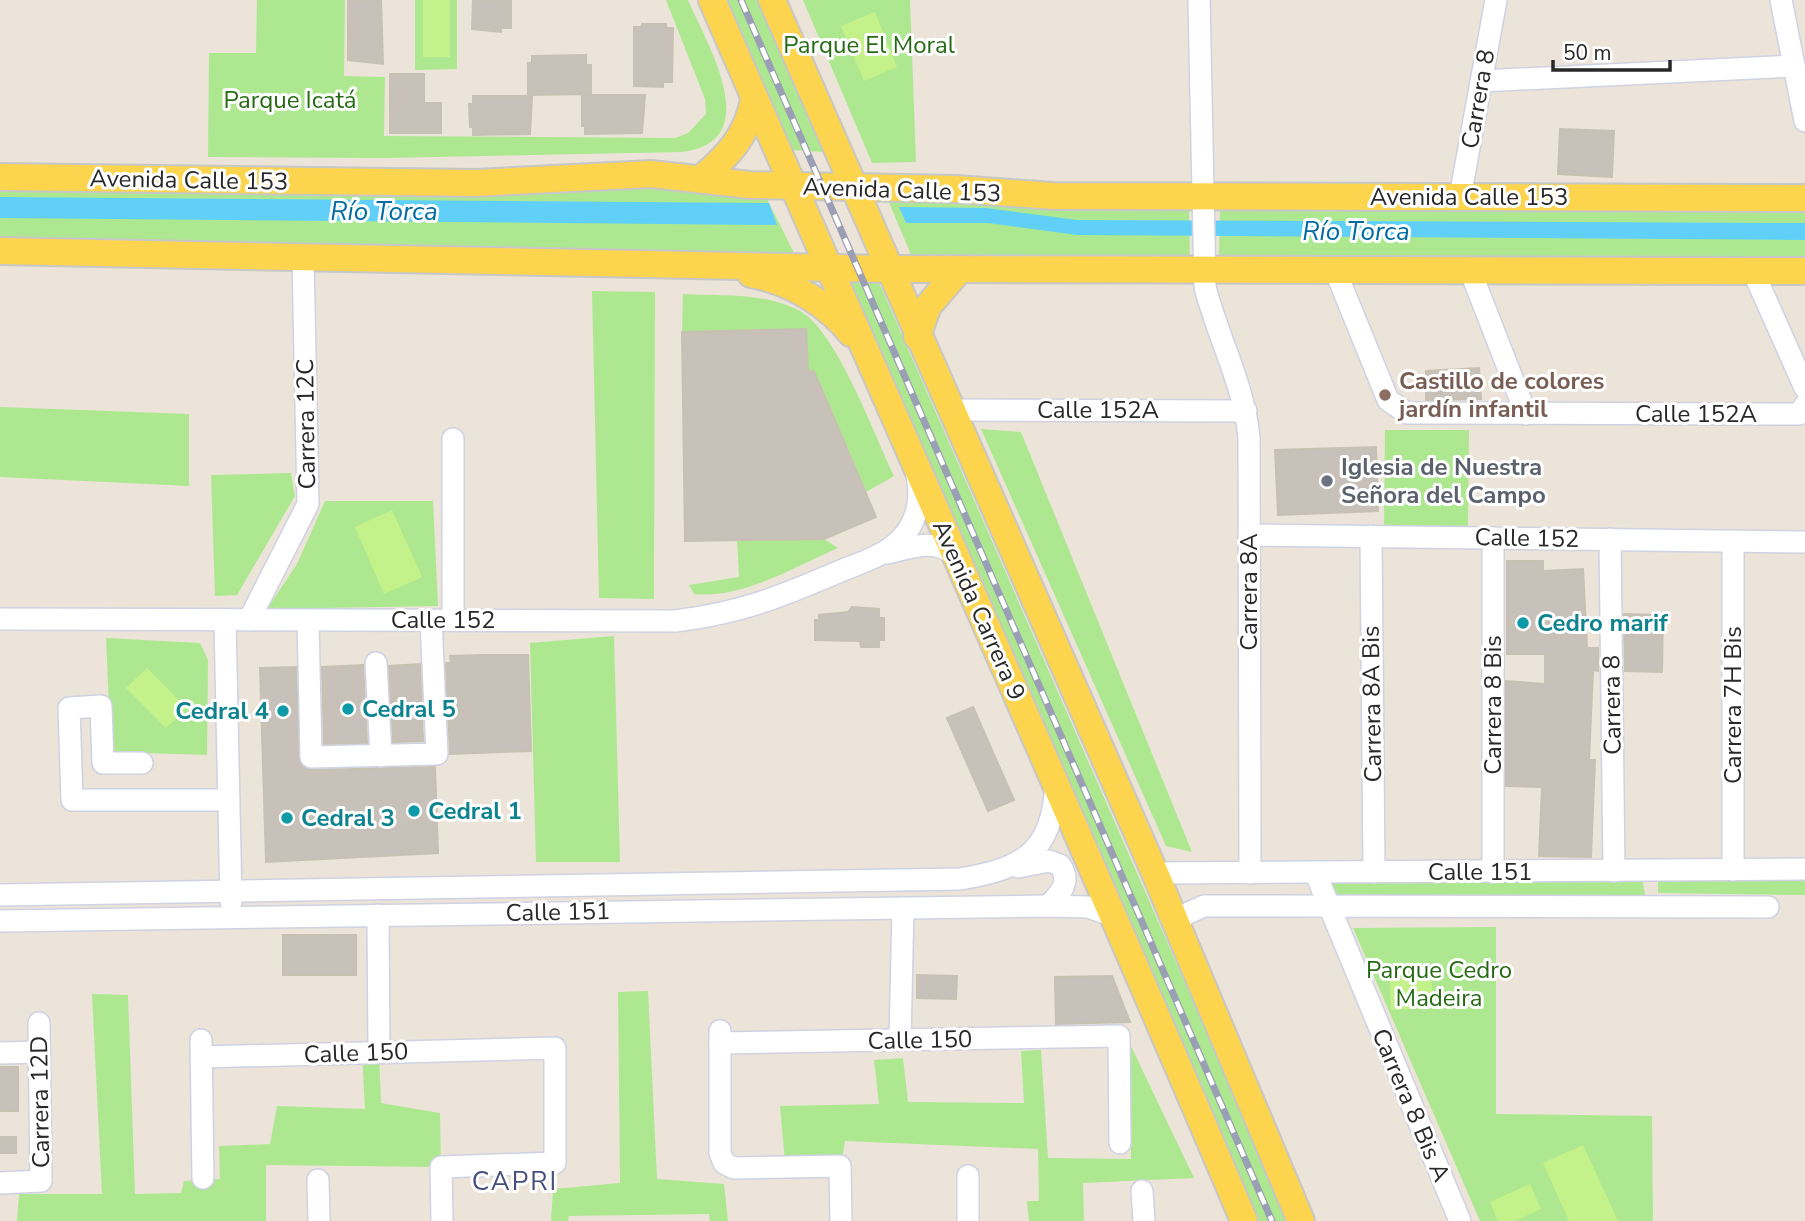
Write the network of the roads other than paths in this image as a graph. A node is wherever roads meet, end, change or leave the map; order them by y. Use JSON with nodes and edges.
{"nodes":[{"id":1,"x":712,"y":0,"type":"edge"},
{"id":2,"x":772,"y":0,"type":"edge"},
{"id":3,"x":1199,"y":0,"type":"edge"},
{"id":4,"x":1496,"y":0,"type":"edge"},
{"id":5,"x":1781,"y":0,"type":"edge"},
{"id":6,"x":1794,"y":66,"type":"junction"},
{"id":7,"x":1481,"y":81,"type":"junction"},
{"id":8,"x":754,"y":99,"type":"junction"},
{"id":9,"x":1805,"y":121,"type":"edge"},
{"id":10,"x":0,"y":177,"type":"edge"},
{"id":11,"x":701,"y":179,"type":"junction"},
{"id":12,"x":795,"y":192,"type":"junction"},
{"id":13,"x":855,"y":194,"type":"junction"},
{"id":14,"x":1460,"y":197,"type":"junction"},
{"id":15,"x":1805,"y":198,"type":"edge"},
{"id":16,"x":1203,"y":205,"type":"junction"},
{"id":17,"x":0,"y":251,"type":"edge"},
{"id":18,"x":303,"y":257,"type":"junction"},
{"id":19,"x":1204,"y":258,"type":"junction"},
{"id":20,"x":701,"y":264,"type":"junction"},
{"id":21,"x":828,"y":267,"type":"junction"},
{"id":22,"x":888,"y":269,"type":"junction"},
{"id":23,"x":960,"y":269,"type":"junction"},
{"id":24,"x":1232,"y":270,"type":"junction"},
{"id":25,"x":1335,"y":270,"type":"junction"},
{"id":26,"x":1470,"y":270,"type":"junction"},
{"id":27,"x":1753,"y":271,"type":"junction"},
{"id":28,"x":1805,"y":271,"type":"edge"},
{"id":29,"x":1213,"y":317,"type":"junction"},
{"id":30,"x":917,"y":336,"type":"junction"},
{"id":31,"x":863,"y":348,"type":"junction"},
{"id":32,"x":1805,"y":388,"type":"edge"},
{"id":33,"x":950,"y":410,"type":"junction"},
{"id":34,"x":1802,"y":410,"type":"edge"},
{"id":35,"x":1246,"y":411,"type":"junction"},
{"id":36,"x":1526,"y":414,"type":"junction"},
{"id":37,"x":453,"y":439,"type":"dead end"},
{"id":38,"x":916,"y":471,"type":"junction"},
{"id":39,"x":1249,"y":535,"type":"junction"},
{"id":40,"x":1371,"y":536,"type":"junction"},
{"id":41,"x":1493,"y":538,"type":"junction"},
{"id":42,"x":1610,"y":539,"type":"junction"},
{"id":43,"x":1733,"y":541,"type":"junction"},
{"id":44,"x":1805,"y":542,"type":"edge"},
{"id":45,"x":875,"y":556,"type":"junction"},
{"id":46,"x":955,"y":556,"type":"junction"},
{"id":47,"x":0,"y":620,"type":"edge"},
{"id":48,"x":225,"y":620,"type":"junction"},
{"id":49,"x":249,"y":620,"type":"junction"},
{"id":50,"x":308,"y":620,"type":"junction"},
{"id":51,"x":431,"y":620,"type":"junction"},
{"id":52,"x":453,"y":620,"type":"junction"},
{"id":53,"x":376,"y":663,"type":"dead end"},
{"id":54,"x":381,"y":756,"type":"junction"},
{"id":55,"x":142,"y":762,"type":"dead end"},
{"id":56,"x":1056,"y":783,"type":"junction"},
{"id":57,"x":229,"y":800,"type":"junction"},
{"id":58,"x":1805,"y":869,"type":"edge"},
{"id":59,"x":1733,"y":870,"type":"junction"},
{"id":60,"x":999,"y":871,"type":"junction"},
{"id":61,"x":1315,"y":872,"type":"junction"},
{"id":62,"x":1374,"y":872,"type":"junction"},
{"id":63,"x":1493,"y":872,"type":"junction"},
{"id":64,"x":1614,"y":872,"type":"junction"},
{"id":65,"x":1648,"y":872,"type":"junction"},
{"id":66,"x":1155,"y":873,"type":"junction"},
{"id":67,"x":1250,"y":873,"type":"junction"},
{"id":68,"x":230,"y":890,"type":"junction"},
{"id":69,"x":148,"y":893,"type":"junction"},
{"id":70,"x":0,"y":895,"type":"edge"},
{"id":71,"x":1048,"y":906,"type":"junction"},
{"id":72,"x":1328,"y":906,"type":"junction"},
{"id":73,"x":1768,"y":906,"type":"dead end"},
{"id":74,"x":1648,"y":907,"type":"junction"},
{"id":75,"x":904,"y":908,"type":"junction"},
{"id":76,"x":378,"y":915,"type":"junction"},
{"id":77,"x":1114,"y":916,"type":"junction"},
{"id":78,"x":236,"y":917,"type":"junction"},
{"id":79,"x":143,"y":918,"type":"junction"},
{"id":80,"x":0,"y":921,"type":"edge"},
{"id":81,"x":1178,"y":926,"type":"junction"},
{"id":82,"x":39,"y":1023,"type":"dead end"},
{"id":83,"x":900,"y":1040,"type":"junction"},
{"id":84,"x":39,"y":1052,"type":"junction"},
{"id":85,"x":379,"y":1052,"type":"junction"},
{"id":86,"x":0,"y":1053,"type":"edge"},
{"id":87,"x":1120,"y":1143,"type":"dead end"},
{"id":88,"x":968,"y":1176,"type":"dead end"},
{"id":89,"x":203,"y":1178,"type":"dead end"},
{"id":90,"x":318,"y":1180,"type":"dead end"},
{"id":91,"x":0,"y":1183,"type":"edge"},
{"id":92,"x":1142,"y":1191,"type":"dead end"},
{"id":93,"x":319,"y":1221,"type":"edge"},
{"id":94,"x":442,"y":1221,"type":"edge"},
{"id":95,"x":841,"y":1221,"type":"edge"},
{"id":96,"x":968,"y":1221,"type":"edge"},
{"id":97,"x":1144,"y":1221,"type":"edge"},
{"id":98,"x":1244,"y":1221,"type":"edge"},
{"id":99,"x":1301,"y":1221,"type":"edge"},
{"id":100,"x":1460,"y":1221,"type":"edge"}],
"edges":[{"from":1,"to":8,"type":"main road","name":"Avenida Carrera 9"},
{"from":2,"to":13,"type":"main road"},
{"from":3,"to":16,"type":"street","name":"Carrera 8A"},
{"from":4,"to":7,"type":"street","name":"Carrera 8"},
{"from":5,"to":6,"type":"street"},
{"from":6,"to":7,"type":"street"},
{"from":6,"to":9,"type":"street"},
{"from":7,"to":14,"type":"street","name":"Carrera 8"},
{"from":8,"to":11,"type":"main road"},
{"from":8,"to":12,"type":"main road","name":"Avenida Carrera 9"},
{"from":10,"to":11,"type":"main road","name":"Avenida Calle 153"},
{"from":11,"to":12,"type":"main road","name":"Avenida Calle 153"},
{"from":12,"to":13,"type":"main road","name":"Avenida Calle 153"},
{"from":12,"to":21,"type":"main road","name":"Avenida Carrera 9"},
{"from":13,"to":16,"type":"main road","name":"Avenida Calle 153"},
{"from":13,"to":22,"type":"main road"},
{"from":14,"to":15,"type":"main road","name":"Avenida Calle 153"},
{"from":14,"to":16,"type":"main road","name":"Avenida Calle 153"},
{"from":16,"to":19,"type":"street","name":"Carrera 8A"},
{"from":17,"to":18,"type":"main road"},
{"from":18,"to":20,"type":"main road"},
{"from":18,"to":49,"type":"street","name":"Carrera 12C"},
{"from":19,"to":23,"type":"main road"},
{"from":19,"to":24,"type":"main road"},
{"from":19,"to":29,"type":"street","name":"Carrera 8A"},
{"from":20,"to":21,"type":"main road"},
{"from":20,"to":31,"type":"main road"},
{"from":21,"to":22,"type":"main road"},
{"from":21,"to":31,"type":"main road","name":"Avenida Carrera 9"},
{"from":22,"to":23,"type":"main road"},
{"from":22,"to":30,"type":"main road"},
{"from":23,"to":30,"type":"main road"},
{"from":24,"to":25,"type":"main road"},
{"from":24,"to":29,"type":"street"},
{"from":25,"to":26,"type":"main road"},
{"from":25,"to":36,"type":"street","name":"Calle 152A"},
{"from":26,"to":27,"type":"main road"},
{"from":26,"to":36,"type":"street"},
{"from":27,"to":28,"type":"main road"},
{"from":27,"to":32,"type":"street"},
{"from":29,"to":35,"type":"street","name":"Carrera 8A"},
{"from":30,"to":33,"type":"main road"},
{"from":31,"to":38,"type":"main road","name":"Avenida Carrera 9"},
{"from":33,"to":35,"type":"street","name":"Calle 152A"},
{"from":33,"to":66,"type":"main road"},
{"from":34,"to":36,"type":"street","name":"Calle 152A"},
{"from":35,"to":39,"type":"street","name":"Carrera 8A"},
{"from":37,"to":52,"type":"street"},
{"from":38,"to":45,"type":"street","name":"Calle 152"},
{"from":38,"to":46,"type":"main road","name":"Avenida Carrera 9"},
{"from":39,"to":40,"type":"street","name":"Calle 152"},
{"from":39,"to":67,"type":"street","name":"Carrera 8A"},
{"from":40,"to":41,"type":"street","name":"Calle 152"},
{"from":40,"to":62,"type":"street","name":"Carrera 8A Bis"},
{"from":41,"to":42,"type":"street","name":"Calle 152"},
{"from":41,"to":63,"type":"street","name":"Carrera 8 Bis"},
{"from":42,"to":43,"type":"street","name":"Calle 152"},
{"from":42,"to":64,"type":"street","name":"Carrera 8"},
{"from":43,"to":44,"type":"street","name":"Calle 152"},
{"from":43,"to":59,"type":"street","name":"Carrera 7H Bis"},
{"from":45,"to":46,"type":"street","name":"Calle 152"},
{"from":45,"to":52,"type":"street","name":"Calle 152"},
{"from":46,"to":56,"type":"main road","name":"Avenida Carrera 9"},
{"from":47,"to":48,"type":"street","name":"Calle 152"},
{"from":48,"to":49,"type":"street","name":"Calle 152"},
{"from":48,"to":57,"type":"street"},
{"from":49,"to":50,"type":"street","name":"Calle 152"},
{"from":50,"to":51,"type":"street","name":"Calle 152"},
{"from":50,"to":54,"type":"street"},
{"from":51,"to":52,"type":"street","name":"Calle 152"},
{"from":51,"to":54,"type":"street"},
{"from":53,"to":54,"type":"street"},
{"from":55,"to":57,"type":"street"},
{"from":56,"to":60,"type":"street","name":"Calle 151"},
{"from":56,"to":77,"type":"main road","name":"Avenida Carrera 9"},
{"from":57,"to":68,"type":"street"},
{"from":58,"to":59,"type":"street","name":"Calle 151"},
{"from":59,"to":65,"type":"street","name":"Calle 151"},
{"from":60,"to":68,"type":"street","name":"Calle 151"},
{"from":60,"to":71,"type":"street"},
{"from":61,"to":62,"type":"street","name":"Calle 151"},
{"from":61,"to":67,"type":"street","name":"Calle 151"},
{"from":61,"to":72,"type":"street","name":"Carrera 8 Bis A"},
{"from":62,"to":63,"type":"street","name":"Calle 151"},
{"from":63,"to":64,"type":"street","name":"Calle 151"},
{"from":64,"to":65,"type":"street","name":"Calle 151"},
{"from":65,"to":74,"type":"street"},
{"from":66,"to":67,"type":"street","name":"Calle 151"},
{"from":66,"to":81,"type":"main road"},
{"from":68,"to":69,"type":"street","name":"Calle 151"},
{"from":68,"to":78,"type":"street"},
{"from":69,"to":70,"type":"street","name":"Calle 151"},
{"from":69,"to":79,"type":"street"},
{"from":71,"to":75,"type":"street","name":"Calle 151"},
{"from":71,"to":77,"type":"street","name":"Calle 151"},
{"from":72,"to":74,"type":"street","name":"Calle 151"},
{"from":72,"to":81,"type":"street","name":"Calle 151"},
{"from":72,"to":100,"type":"street","name":"Carrera 8 Bis A"},
{"from":73,"to":74,"type":"street","name":"Calle 151"},
{"from":75,"to":76,"type":"street","name":"Calle 151"},
{"from":75,"to":83,"type":"street"},
{"from":76,"to":78,"type":"street","name":"Calle 151"},
{"from":76,"to":85,"type":"street"},
{"from":77,"to":98,"type":"main road","name":"Avenida Carrera 9"},
{"from":78,"to":79,"type":"street","name":"Calle 151"},
{"from":79,"to":80,"type":"street","name":"Calle 151"},
{"from":81,"to":99,"type":"main road"},
{"from":82,"to":84,"type":"street","name":"Carrera 12D"},
{"from":83,"to":87,"type":"street","name":"Calle 150"},
{"from":83,"to":95,"type":"street","name":"Calle 150"},
{"from":84,"to":86,"type":"street"},
{"from":84,"to":91,"type":"street","name":"Carrera 12D"},
{"from":85,"to":89,"type":"street","name":"Calle 150"},
{"from":85,"to":94,"type":"street","name":"Calle 150"},
{"from":88,"to":96,"type":"street"},
{"from":90,"to":93,"type":"street"},
{"from":92,"to":97,"type":"street"}]}
